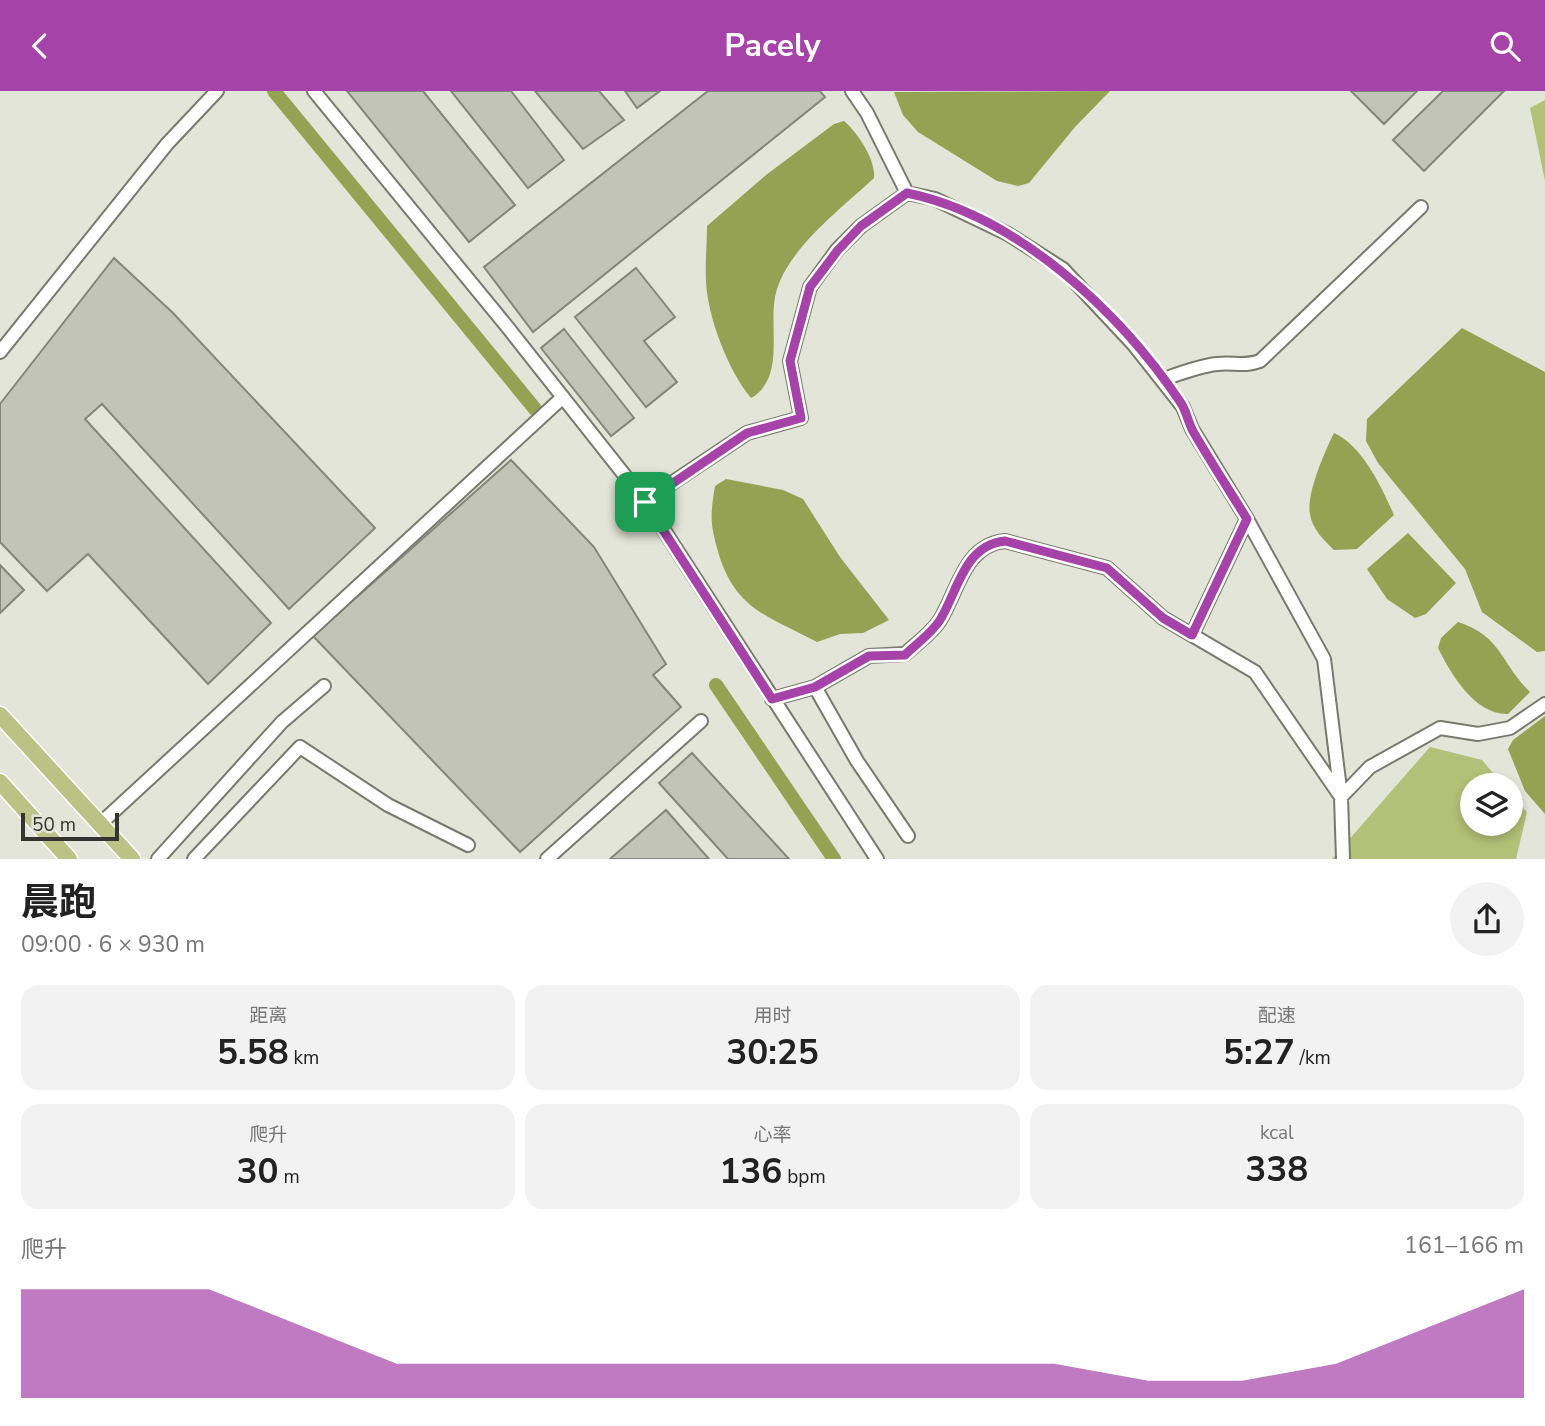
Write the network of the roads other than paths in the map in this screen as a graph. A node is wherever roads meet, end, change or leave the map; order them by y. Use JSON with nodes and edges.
{"nodes":[{"id":1,"x":217,"y":91,"type":"edge"},
{"id":2,"x":314,"y":91,"type":"edge"},
{"id":3,"x":857,"y":93,"type":"edge"},
{"id":4,"x":907,"y":193,"type":"junction"},
{"id":5,"x":1421,"y":207,"type":"dead end"},
{"id":6,"x":0,"y":352,"type":"edge"},
{"id":7,"x":1164,"y":379,"type":"junction"},
{"id":8,"x":563,"y":397,"type":"junction"},
{"id":9,"x":645,"y":502,"type":"junction"},
{"id":10,"x":1247,"y":519,"type":"junction"},
{"id":11,"x":1192,"y":635,"type":"junction"},
{"id":12,"x":324,"y":686,"type":"dead end"},
{"id":13,"x":815,"y":687,"type":"junction"},
{"id":14,"x":772,"y":699,"type":"junction"},
{"id":15,"x":1545,"y":703,"type":"edge"},
{"id":16,"x":0,"y":715,"type":"edge"},
{"id":17,"x":701,"y":721,"type":"dead end"},
{"id":18,"x":0,"y":782,"type":"edge"},
{"id":19,"x":1341,"y":797,"type":"junction"},
{"id":20,"x":100,"y":824,"type":"junction"},
{"id":21,"x":908,"y":836,"type":"dead end"},
{"id":22,"x":468,"y":845,"type":"dead end"},
{"id":23,"x":69,"y":859,"type":"edge"},
{"id":24,"x":132,"y":859,"type":"edge"},
{"id":25,"x":158,"y":859,"type":"edge"},
{"id":26,"x":194,"y":859,"type":"edge"},
{"id":27,"x":547,"y":859,"type":"edge"},
{"id":28,"x":877,"y":859,"type":"edge"},
{"id":29,"x":1343,"y":859,"type":"edge"}],
"edges":[{"from":1,"to":6,"type":"street"},
{"from":2,"to":8,"type":"street"},
{"from":3,"to":4,"type":"street"},
{"from":4,"to":7,"type":"street"},
{"from":4,"to":9,"type":"street"},
{"from":5,"to":7,"type":"street"},
{"from":7,"to":10,"type":"street"},
{"from":8,"to":9,"type":"street"},
{"from":8,"to":20,"type":"street"},
{"from":9,"to":14,"type":"street"},
{"from":10,"to":11,"type":"street"},
{"from":10,"to":19,"type":"street"},
{"from":11,"to":13,"type":"street"},
{"from":11,"to":19,"type":"street"},
{"from":12,"to":25,"type":"street"},
{"from":13,"to":14,"type":"street"},
{"from":13,"to":21,"type":"street"},
{"from":14,"to":28,"type":"street"},
{"from":15,"to":19,"type":"street"},
{"from":16,"to":20,"type":"main road"},
{"from":17,"to":27,"type":"street"},
{"from":18,"to":23,"type":"main road"},
{"from":19,"to":29,"type":"street"},
{"from":20,"to":24,"type":"main road"},
{"from":22,"to":26,"type":"street"}]}
